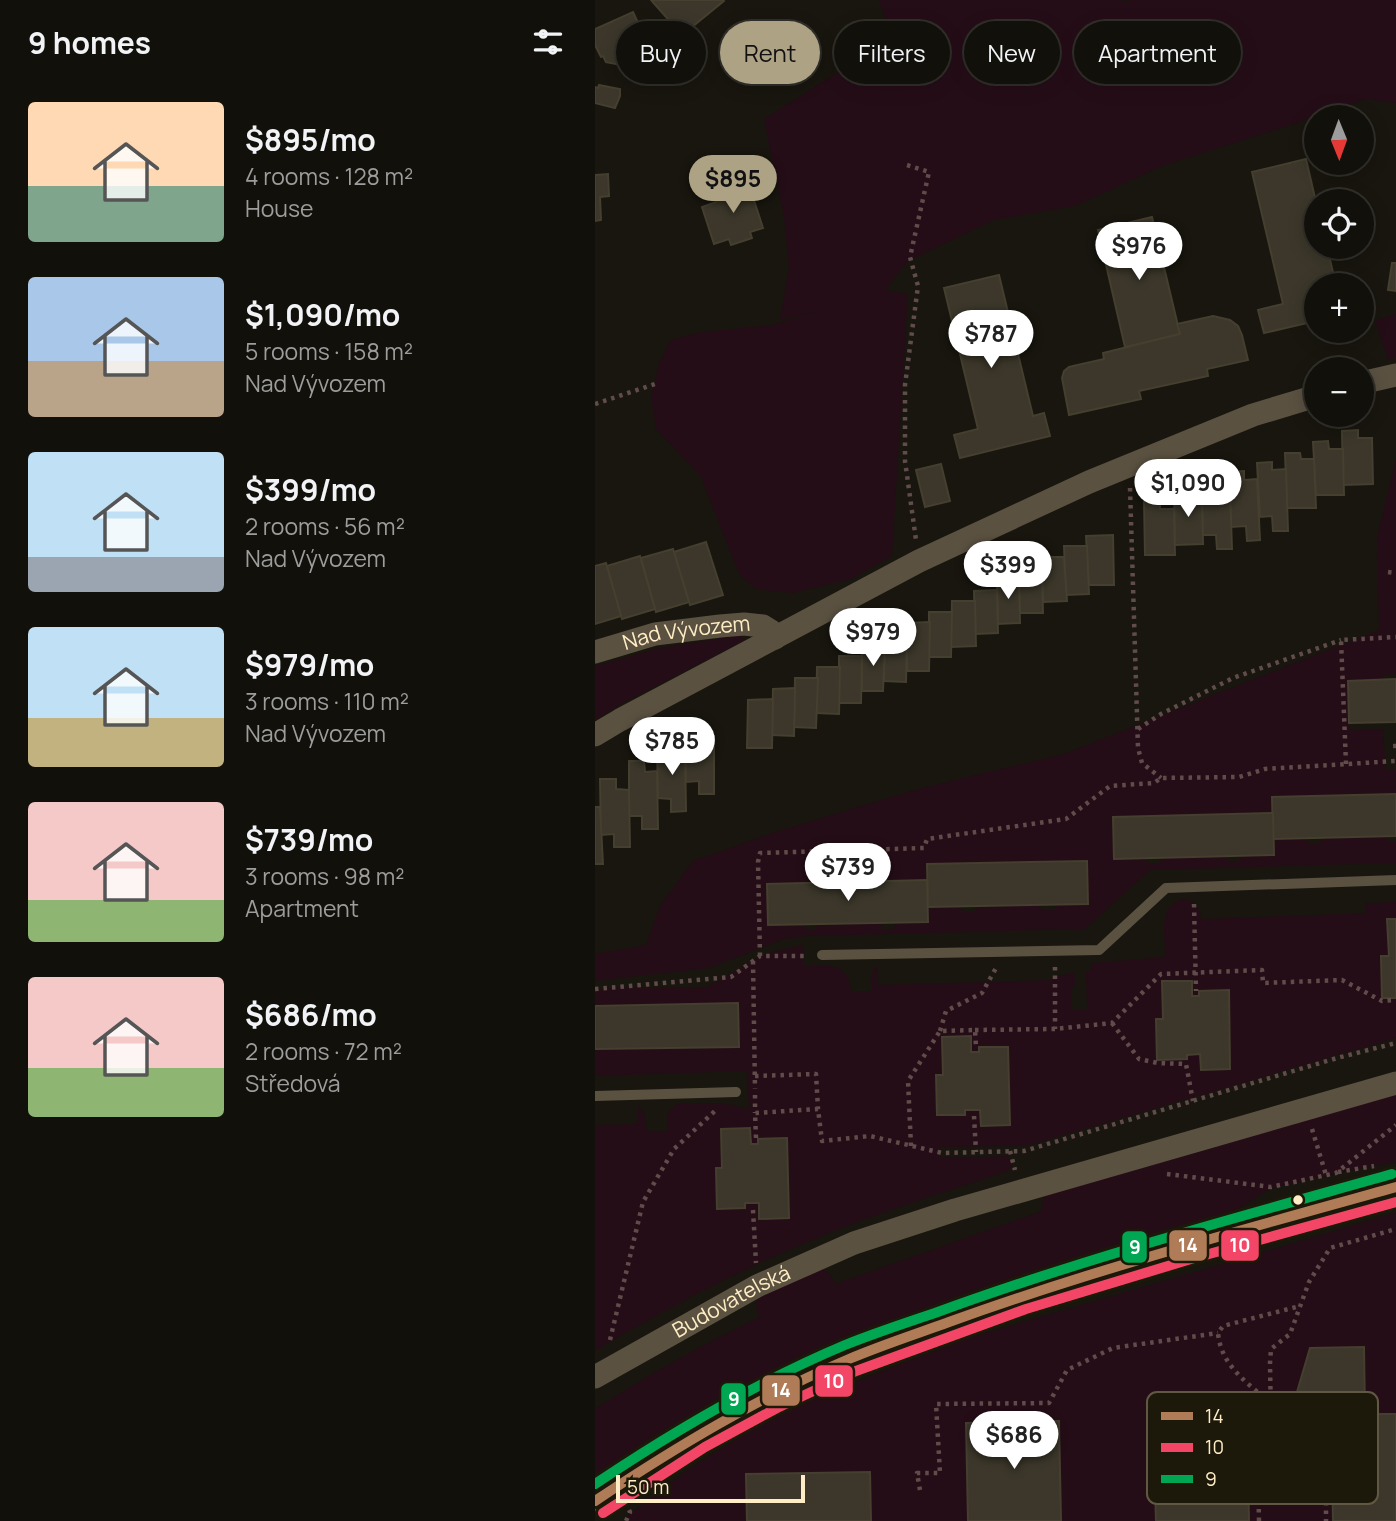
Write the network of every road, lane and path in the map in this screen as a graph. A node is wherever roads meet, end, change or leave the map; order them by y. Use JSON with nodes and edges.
{"nodes":[{"id":1,"x":907,"y":165,"type":"dead end"},
{"id":2,"x":1396,"y":375,"type":"edge"},
{"id":3,"x":1374,"y":380,"type":"edge"},
{"id":4,"x":655,"y":384,"type":"dead end"},
{"id":5,"x":1304,"y":400,"type":"edge"},
{"id":6,"x":595,"y":404,"type":"edge"},
{"id":7,"x":1131,"y":523,"type":"dead end"},
{"id":8,"x":919,"y":561,"type":"junction"},
{"id":9,"x":1388,"y":572,"type":"dead end"},
{"id":10,"x":1396,"y":573,"type":"edge"},
{"id":11,"x":1396,"y":637,"type":"edge"},
{"id":12,"x":775,"y":638,"type":"junction"},
{"id":13,"x":1341,"y":640,"type":"junction"},
{"id":14,"x":595,"y":652,"type":"edge"},
{"id":15,"x":1137,"y":730,"type":"junction"},
{"id":16,"x":595,"y":735,"type":"edge"},
{"id":17,"x":1396,"y":761,"type":"edge"},
{"id":18,"x":1346,"y":764,"type":"junction"},
{"id":19,"x":1161,"y":778,"type":"junction"},
{"id":20,"x":1396,"y":880,"type":"edge"},
{"id":21,"x":1194,"y":888,"type":"junction"},
{"id":22,"x":1054,"y":951,"type":"junction"},
{"id":23,"x":1005,"y":952,"type":"junction"},
{"id":24,"x":760,"y":956,"type":"junction"},
{"id":25,"x":821,"y":956,"type":"joint"},
{"id":26,"x":753,"y":961,"type":"junction"},
{"id":27,"x":1196,"y":972,"type":"junction"},
{"id":28,"x":595,"y":989,"type":"edge"},
{"id":29,"x":1196,"y":991,"type":"dead end"},
{"id":30,"x":1396,"y":1000,"type":"edge"},
{"id":31,"x":1112,"y":1023,"type":"junction"},
{"id":32,"x":1055,"y":1029,"type":"junction"},
{"id":33,"x":975,"y":1030,"type":"junction"},
{"id":34,"x":940,"y":1031,"type":"junction"},
{"id":35,"x":1396,"y":1043,"type":"edge"},
{"id":36,"x":976,"y":1047,"type":"dead end"},
{"id":37,"x":755,"y":1076,"type":"junction"},
{"id":38,"x":1396,"y":1083,"type":"edge"},
{"id":39,"x":755,"y":1090,"type":"junction"},
{"id":40,"x":736,"y":1092,"type":"junction"},
{"id":41,"x":595,"y":1096,"type":"edge"},
{"id":42,"x":1193,"y":1101,"type":"junction"},
{"id":43,"x":818,"y":1109,"type":"junction"},
{"id":44,"x":1306,"y":1109,"type":"junction"},
{"id":45,"x":755,"y":1113,"type":"junction"},
{"id":46,"x":974,"y":1116,"type":"dead end"},
{"id":47,"x":1396,"y":1125,"type":"edge"},
{"id":48,"x":756,"y":1138,"type":"dead end"},
{"id":49,"x":911,"y":1146,"type":"junction"},
{"id":50,"x":976,"y":1152,"type":"junction"},
{"id":51,"x":1384,"y":1164,"type":"dead end"},
{"id":52,"x":1157,"y":1173,"type":"dead end"},
{"id":53,"x":1336,"y":1173,"type":"junction"},
{"id":54,"x":1326,"y":1175,"type":"junction"},
{"id":55,"x":1396,"y":1187,"type":"edge"},
{"id":56,"x":753,"y":1210,"type":"dead end"},
{"id":57,"x":1396,"y":1230,"type":"edge"},
{"id":58,"x":756,"y":1271,"type":"dead end"},
{"id":59,"x":1300,"y":1306,"type":"junction"},
{"id":60,"x":1218,"y":1333,"type":"junction"},
{"id":61,"x":608,"y":1349,"type":"dead end"},
{"id":62,"x":595,"y":1377,"type":"edge"},
{"id":63,"x":1258,"y":1392,"type":"edge"},
{"id":64,"x":1271,"y":1392,"type":"edge"},
{"id":65,"x":920,"y":1490,"type":"dead end"},
{"id":66,"x":595,"y":1501,"type":"edge"}],
"edges":[{"from":1,"to":8,"type":"path"},
{"from":2,"to":3,"type":"street"},
{"from":4,"to":6,"type":"path"},
{"from":5,"to":8,"type":"street","name":"Nad Vývozem"},
{"from":7,"to":15,"type":"path"},
{"from":8,"to":12,"type":"street","name":"Nad Vývozem"},
{"from":9,"to":10,"type":"path"},
{"from":11,"to":13,"type":"path"},
{"from":12,"to":14,"type":"street","name":"Nad Vývozem"},
{"from":12,"to":16,"type":"street","name":"Nad Vývozem"},
{"from":13,"to":15,"type":"path"},
{"from":13,"to":18,"type":"path"},
{"from":15,"to":19,"type":"path"},
{"from":17,"to":18,"type":"path"},
{"from":18,"to":19,"type":"path"},
{"from":19,"to":24,"type":"path"},
{"from":20,"to":21,"type":"lane"},
{"from":21,"to":22,"type":"lane"},
{"from":21,"to":27,"type":"path"},
{"from":22,"to":23,"type":"lane"},
{"from":22,"to":32,"type":"path"},
{"from":23,"to":25,"type":"lane"},
{"from":23,"to":34,"type":"path"},
{"from":24,"to":25,"type":"path"},
{"from":24,"to":26,"type":"path"},
{"from":26,"to":28,"type":"path"},
{"from":26,"to":37,"type":"path"},
{"from":27,"to":29,"type":"path"},
{"from":27,"to":30,"type":"path"},
{"from":27,"to":31,"type":"path"},
{"from":31,"to":32,"type":"path"},
{"from":31,"to":42,"type":"path"},
{"from":32,"to":33,"type":"path"},
{"from":33,"to":34,"type":"path"},
{"from":33,"to":36,"type":"path"},
{"from":34,"to":49,"type":"path"},
{"from":35,"to":42,"type":"path"},
{"from":37,"to":39,"type":"path"},
{"from":37,"to":43,"type":"path"},
{"from":38,"to":44,"type":"street","name":"Budovatelská"},
{"from":39,"to":40,"type":"path"},
{"from":39,"to":45,"type":"path"},
{"from":40,"to":41,"type":"lane"},
{"from":40,"to":61,"type":"path"},
{"from":42,"to":50,"type":"path"},
{"from":43,"to":45,"type":"path"},
{"from":43,"to":49,"type":"path"},
{"from":44,"to":54,"type":"path"},
{"from":44,"to":62,"type":"street","name":"Budovatelská"},
{"from":45,"to":48,"type":"path"},
{"from":46,"to":50,"type":"path"},
{"from":47,"to":53,"type":"path"},
{"from":49,"to":50,"type":"path"},
{"from":51,"to":53,"type":"path"},
{"from":52,"to":54,"type":"path"},
{"from":53,"to":54,"type":"path"},
{"from":55,"to":66,"type":"street"},
{"from":56,"to":58,"type":"path"},
{"from":57,"to":59,"type":"path"},
{"from":59,"to":60,"type":"path"},
{"from":59,"to":64,"type":"path"},
{"from":60,"to":63,"type":"path"},
{"from":60,"to":65,"type":"path"}]}
